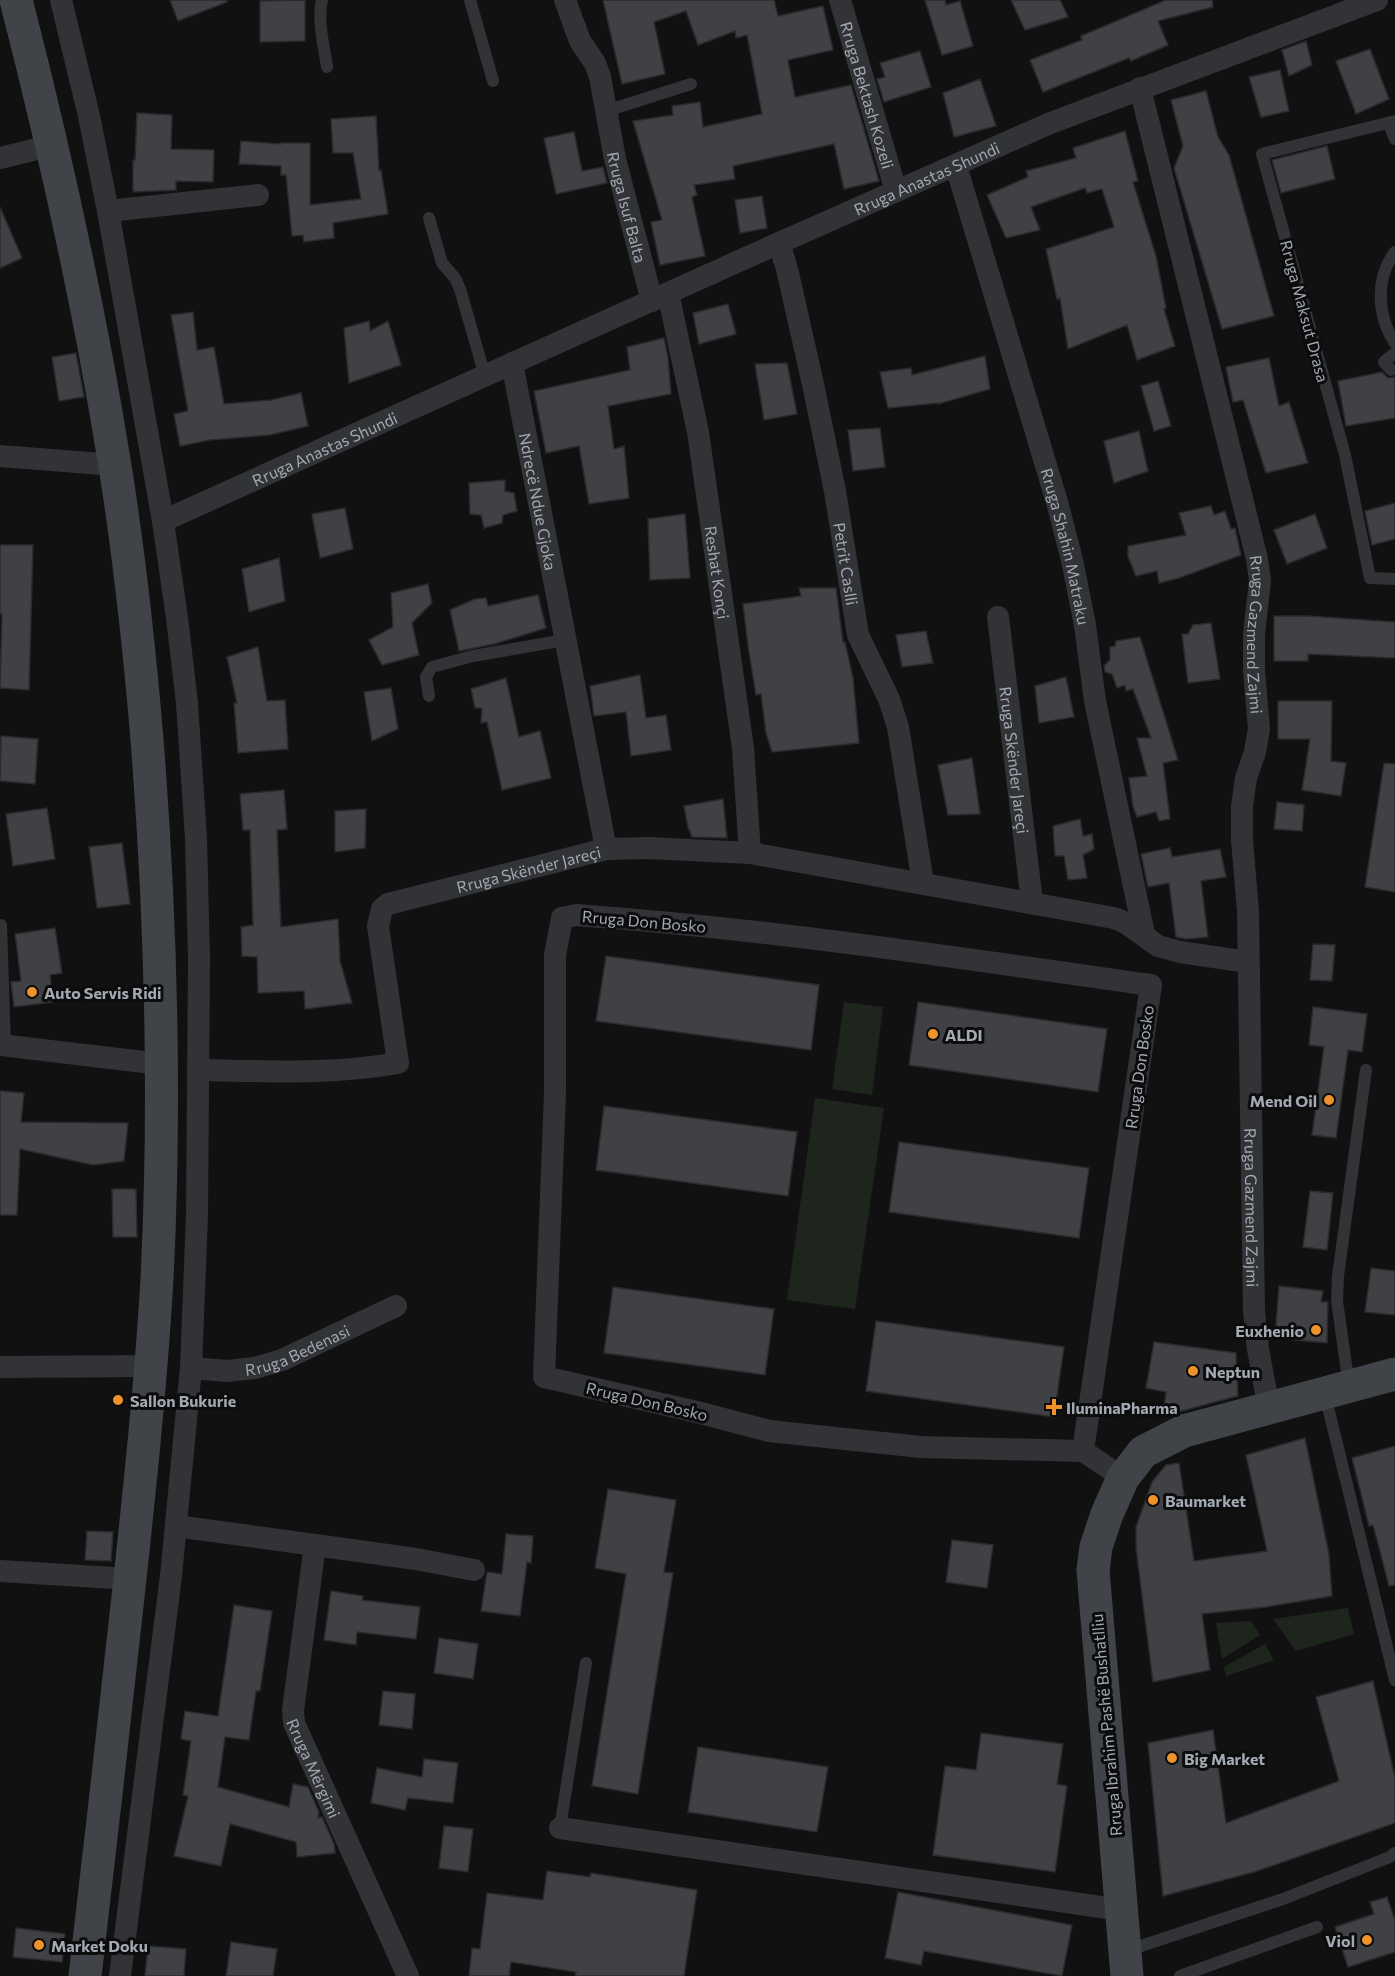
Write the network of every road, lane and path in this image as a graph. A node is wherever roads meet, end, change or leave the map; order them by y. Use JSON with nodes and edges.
{"nodes":[{"id":1,"x":16,"y":0,"type":"edge"},
{"id":2,"x":61,"y":0,"type":"edge"},
{"id":3,"x":322,"y":0,"type":"edge"},
{"id":4,"x":470,"y":0,"type":"edge"},
{"id":5,"x":565,"y":0,"type":"edge"},
{"id":6,"x":840,"y":0,"type":"edge"},
{"id":7,"x":1377,"y":0,"type":"edge"},
{"id":8,"x":327,"y":67,"type":"dead end"},
{"id":9,"x":493,"y":81,"type":"dead end"},
{"id":10,"x":691,"y":84,"type":"dead end"},
{"id":11,"x":1140,"y":88,"type":"junction"},
{"id":12,"x":606,"y":111,"type":"junction"},
{"id":13,"x":1392,"y":123,"type":"edge"},
{"id":14,"x":1395,"y":139,"type":"edge"},
{"id":15,"x":53,"y":145,"type":"junction"},
{"id":16,"x":0,"y":158,"type":"edge"},
{"id":17,"x":956,"y":166,"type":"junction"},
{"id":18,"x":896,"y":191,"type":"junction"},
{"id":19,"x":258,"y":195,"type":"dead end"},
{"id":20,"x":108,"y":211,"type":"junction"},
{"id":21,"x":429,"y":218,"type":"dead end"},
{"id":22,"x":779,"y":243,"type":"junction"},
{"id":23,"x":1395,"y":252,"type":"edge"},
{"id":24,"x":660,"y":297,"type":"junction"},
{"id":25,"x":1395,"y":342,"type":"edge"},
{"id":26,"x":1395,"y":353,"type":"edge"},
{"id":27,"x":512,"y":363,"type":"junction"},
{"id":28,"x":1391,"y":370,"type":"dead end"},
{"id":29,"x":485,"y":376,"type":"junction"},
{"id":30,"x":0,"y":456,"type":"edge"},
{"id":31,"x":115,"y":465,"type":"junction"},
{"id":32,"x":163,"y":521,"type":"junction"},
{"id":33,"x":1395,"y":579,"type":"edge"},
{"id":34,"x":998,"y":617,"type":"dead end"},
{"id":35,"x":565,"y":640,"type":"junction"},
{"id":36,"x":429,"y":696,"type":"dead end"},
{"id":37,"x":606,"y":849,"type":"junction"},
{"id":38,"x":750,"y":853,"type":"junction"},
{"id":39,"x":923,"y":883,"type":"junction"},
{"id":40,"x":1032,"y":902,"type":"junction"},
{"id":41,"x":1,"y":925,"type":"edge"},
{"id":42,"x":1144,"y":934,"type":"junction"},
{"id":43,"x":1248,"y":962,"type":"junction"},
{"id":44,"x":2,"y":1046,"type":"edge"},
{"id":45,"x":161,"y":1064,"type":"junction"},
{"id":46,"x":199,"y":1070,"type":"junction"},
{"id":47,"x":1366,"y":1070,"type":"dead end"},
{"id":48,"x":396,"y":1306,"type":"dead end"},
{"id":49,"x":152,"y":1366,"type":"junction"},
{"id":50,"x":0,"y":1367,"type":"edge"},
{"id":51,"x":191,"y":1368,"type":"junction"},
{"id":52,"x":1395,"y":1374,"type":"edge"},
{"id":53,"x":1337,"y":1390,"type":"junction"},
{"id":54,"x":1269,"y":1409,"type":"junction"},
{"id":55,"x":1083,"y":1451,"type":"junction"},
{"id":56,"x":1124,"y":1478,"type":"junction"},
{"id":57,"x":176,"y":1526,"type":"junction"},
{"id":58,"x":315,"y":1545,"type":"junction"},
{"id":59,"x":474,"y":1570,"type":"dead end"},
{"id":60,"x":0,"y":1571,"type":"edge"},
{"id":61,"x":130,"y":1579,"type":"junction"},
{"id":62,"x":585,"y":1663,"type":"dead end"},
{"id":63,"x":1395,"y":1680,"type":"edge"},
{"id":64,"x":560,"y":1828,"type":"joint"},
{"id":65,"x":1395,"y":1853,"type":"edge"},
{"id":66,"x":1121,"y":1911,"type":"junction"},
{"id":67,"x":1317,"y":1927,"type":"dead end"},
{"id":68,"x":1126,"y":1964,"type":"edge"},
{"id":69,"x":85,"y":1976,"type":"edge"},
{"id":70,"x":120,"y":1976,"type":"edge"},
{"id":71,"x":408,"y":1976,"type":"edge"},
{"id":72,"x":1180,"y":1976,"type":"edge"}],
"edges":[{"from":1,"to":15,"type":"street"},
{"from":2,"to":20,"type":"street"},
{"from":3,"to":8,"type":"lane"},
{"from":4,"to":9,"type":"lane"},
{"from":5,"to":12,"type":"street","name":"Rruga Isuf Balta"},
{"from":6,"to":18,"type":"street","name":"Rruga Bektash Kozeli"},
{"from":7,"to":11,"type":"street","name":"Rruga Anastas Shundi"},
{"from":10,"to":12,"type":"lane"},
{"from":11,"to":17,"type":"street","name":"Rruga Anastas Shundi"},
{"from":11,"to":43,"type":"street","name":"Rruga Gazmend Zajmi"},
{"from":12,"to":24,"type":"street","name":"Rruga Isuf Balta"},
{"from":13,"to":14,"type":"lane"},
{"from":13,"to":33,"type":"lane","name":"Rruga Maksut Drasa"},
{"from":15,"to":16,"type":"street"},
{"from":15,"to":31,"type":"street"},
{"from":17,"to":18,"type":"street","name":"Rruga Anastas Shundi"},
{"from":17,"to":42,"type":"street","name":"Rruga Shahin Matraku"},
{"from":18,"to":22,"type":"street","name":"Rruga Anastas Shundi"},
{"from":19,"to":20,"type":"street"},
{"from":20,"to":32,"type":"street"},
{"from":21,"to":29,"type":"lane"},
{"from":22,"to":24,"type":"street","name":"Rruga Anastas Shundi"},
{"from":22,"to":39,"type":"street","name":"Petrit Caslli"},
{"from":23,"to":25,"type":"lane"},
{"from":24,"to":27,"type":"street","name":"Rruga Anastas Shundi"},
{"from":24,"to":38,"type":"street","name":"Reshat Konçi"},
{"from":26,"to":28,"type":"lane"},
{"from":27,"to":29,"type":"street","name":"Rruga Anastas Shundi"},
{"from":27,"to":35,"type":"street","name":"Ndrecë Ndue Gjoka"},
{"from":29,"to":32,"type":"street","name":"Rruga Anastas Shundi"},
{"from":30,"to":31,"type":"street"},
{"from":31,"to":45,"type":"street"},
{"from":32,"to":46,"type":"street"},
{"from":34,"to":40,"type":"street","name":"Rruga Skënder Jareçi"},
{"from":35,"to":36,"type":"lane"},
{"from":35,"to":37,"type":"street","name":"Ndrecë Ndue Gjoka"},
{"from":37,"to":38,"type":"street","name":"Rruga Skënder Jareçi"},
{"from":37,"to":46,"type":"street","name":"Rruga Skënder Jareçi"},
{"from":38,"to":39,"type":"street","name":"Rruga Skënder Jareçi"},
{"from":39,"to":40,"type":"street","name":"Rruga Skënder Jareçi"},
{"from":40,"to":42,"type":"street","name":"Rruga Skënder Jareçi"},
{"from":41,"to":44,"type":"lane"},
{"from":42,"to":43,"type":"street","name":"Rruga Skënder Jareçi"},
{"from":43,"to":54,"type":"street","name":"Rruga Gazmend Zajmi"},
{"from":44,"to":45,"type":"street"},
{"from":45,"to":49,"type":"street"},
{"from":46,"to":51,"type":"street"},
{"from":47,"to":53,"type":"lane"},
{"from":48,"to":51,"type":"street","name":"Rruga Bedenasi"},
{"from":49,"to":50,"type":"street"},
{"from":49,"to":61,"type":"street"},
{"from":51,"to":57,"type":"street"},
{"from":52,"to":53,"type":"street"},
{"from":53,"to":54,"type":"street"},
{"from":53,"to":63,"type":"lane"},
{"from":54,"to":56,"type":"street"},
{"from":55,"to":55,"type":"street","name":"Rruga Don Bosko"},
{"from":55,"to":56,"type":"street"},
{"from":56,"to":66,"type":"street","name":"Rruga Ibrahim Pashë Bushatlliu"},
{"from":57,"to":58,"type":"street"},
{"from":57,"to":70,"type":"street"},
{"from":58,"to":59,"type":"street"},
{"from":58,"to":71,"type":"street","name":"Rruga Mërgimi"},
{"from":60,"to":61,"type":"street"},
{"from":61,"to":69,"type":"street"},
{"from":62,"to":64,"type":"lane"},
{"from":64,"to":66,"type":"street"},
{"from":65,"to":68,"type":"lane"},
{"from":66,"to":68,"type":"street","name":"Rruga Ibrahim Pashë Bushatlliu"},
{"from":67,"to":72,"type":"lane"}]}
